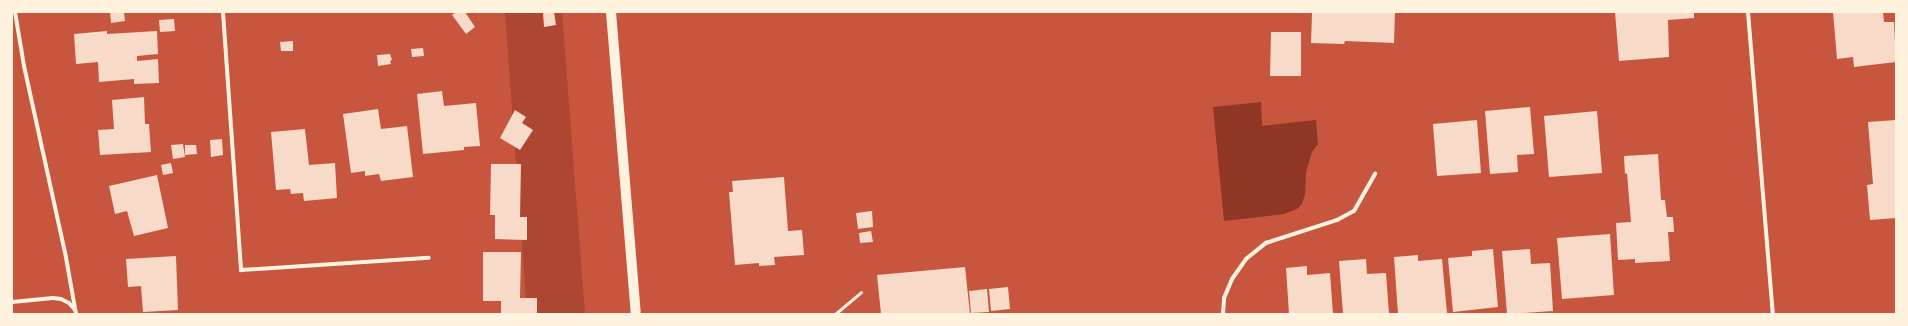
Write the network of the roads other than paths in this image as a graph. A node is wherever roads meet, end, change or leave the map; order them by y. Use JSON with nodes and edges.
{"nodes":[{"id":1,"x":15,"y":12,"type":"edge"},
{"id":2,"x":223,"y":12,"type":"edge"},
{"id":3,"x":611,"y":12,"type":"edge"},
{"id":4,"x":1748,"y":12,"type":"edge"},
{"id":5,"x":18,"y":29,"type":"junction"},
{"id":6,"x":12,"y":30,"type":"edge"},
{"id":7,"x":1374,"y":174,"type":"dead end"},
{"id":8,"x":429,"y":258,"type":"dead end"},
{"id":9,"x":861,"y":292,"type":"dead end"},
{"id":10,"x":12,"y":302,"type":"edge"},
{"id":11,"x":75,"y":312,"type":"edge"},
{"id":12,"x":636,"y":314,"type":"edge"},
{"id":13,"x":835,"y":314,"type":"edge"},
{"id":14,"x":1223,"y":314,"type":"edge"},
{"id":15,"x":1773,"y":314,"type":"edge"}],
"edges":[{"from":1,"to":5,"type":"street"},
{"from":2,"to":8,"type":"street"},
{"from":3,"to":12,"type":"main road"},
{"from":4,"to":15,"type":"street"},
{"from":5,"to":6,"type":"street"},
{"from":5,"to":11,"type":"street"},
{"from":7,"to":14,"type":"street"},
{"from":9,"to":13,"type":"lane"},
{"from":10,"to":11,"type":"street"}]}
